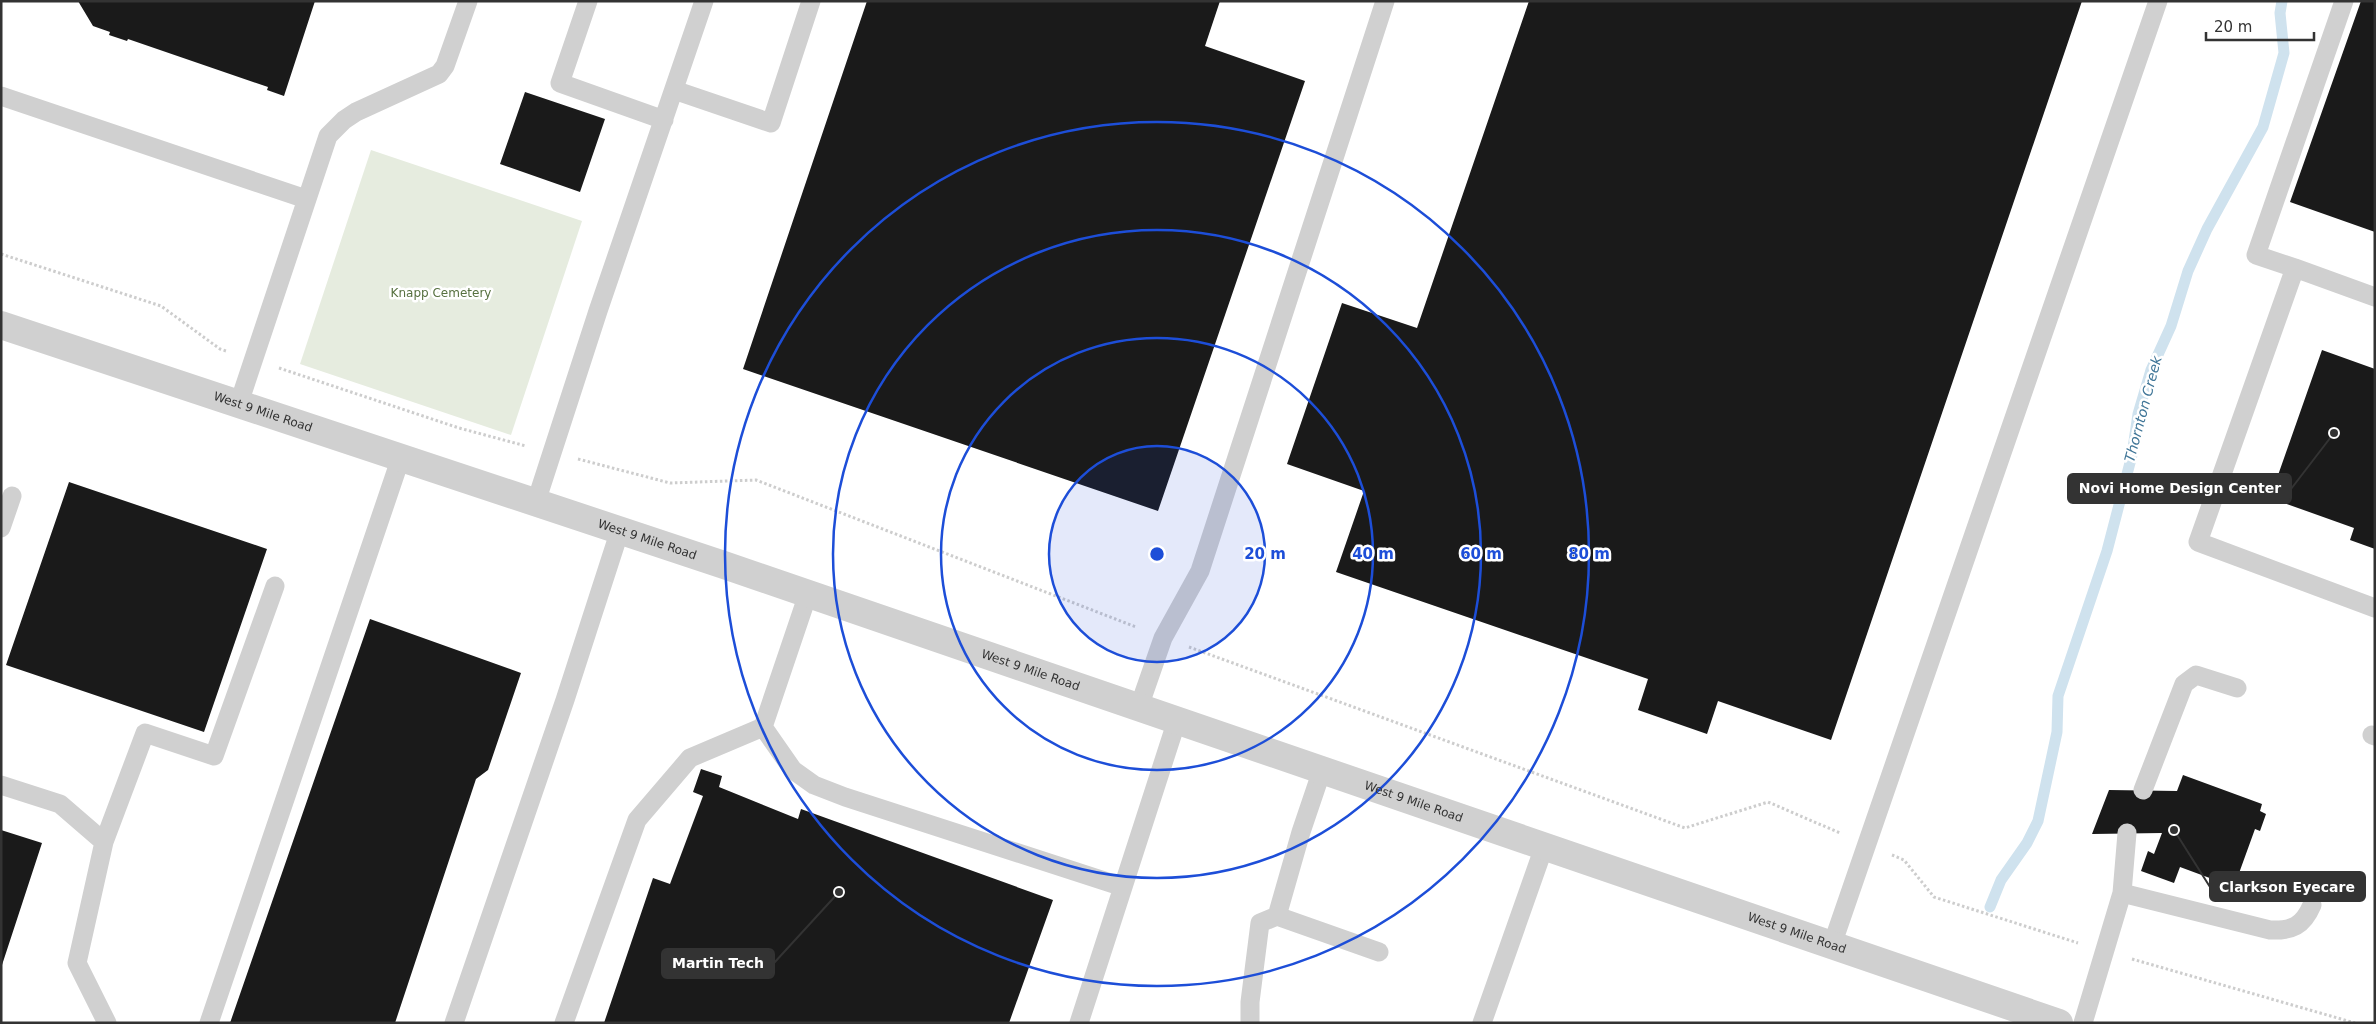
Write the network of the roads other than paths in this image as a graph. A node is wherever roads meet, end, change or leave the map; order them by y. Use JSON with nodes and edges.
{"nodes":[{"id":1,"x":468,"y":1,"type":"edge"},
{"id":2,"x":588,"y":1,"type":"edge"},
{"id":3,"x":704,"y":1,"type":"edge"},
{"id":4,"x":812,"y":1,"type":"edge"},
{"id":5,"x":1385,"y":1,"type":"edge"},
{"id":6,"x":2158,"y":1,"type":"edge"},
{"id":7,"x":2344,"y":1,"type":"edge"},
{"id":8,"x":674,"y":90,"type":"junction"},
{"id":9,"x":1,"y":96,"type":"edge"},
{"id":10,"x":664,"y":120,"type":"junction"},
{"id":11,"x":306,"y":199,"type":"junction"},
{"id":12,"x":2295,"y":268,"type":"junction"},
{"id":13,"x":2375,"y":297,"type":"edge"},
{"id":14,"x":1,"y":324,"type":"edge"},
{"id":15,"x":239,"y":403,"type":"junction"},
{"id":16,"x":401,"y":457,"type":"junction"},
{"id":17,"x":12,"y":496,"type":"dead end"},
{"id":18,"x":536,"y":502,"type":"junction"},
{"id":19,"x":1,"y":528,"type":"edge"},
{"id":20,"x":620,"y":530,"type":"junction"},
{"id":21,"x":275,"y":586,"type":"dead end"},
{"id":22,"x":808,"y":594,"type":"junction"},
{"id":23,"x":2375,"y":608,"type":"edge"},
{"id":24,"x":2237,"y":688,"type":"dead end"},
{"id":25,"x":1139,"y":707,"type":"junction"},
{"id":26,"x":1177,"y":720,"type":"junction"},
{"id":27,"x":763,"y":727,"type":"junction"},
{"id":28,"x":1322,"y":770,"type":"junction"},
{"id":29,"x":1,"y":785,"type":"edge"},
{"id":30,"x":2143,"y":790,"type":"dead end"},
{"id":31,"x":2127,"y":833,"type":"dead end"},
{"id":32,"x":104,"y":842,"type":"junction"},
{"id":33,"x":1544,"y":847,"type":"junction"},
{"id":34,"x":1123,"y":887,"type":"junction"},
{"id":35,"x":2122,"y":893,"type":"junction"},
{"id":36,"x":2312,"y":905,"type":"dead end"},
{"id":37,"x":1277,"y":916,"type":"junction"},
{"id":38,"x":1832,"y":945,"type":"junction"},
{"id":39,"x":1379,"y":952,"type":"dead end"},
{"id":40,"x":107,"y":1023,"type":"edge"},
{"id":41,"x":209,"y":1023,"type":"edge"},
{"id":42,"x":454,"y":1023,"type":"edge"},
{"id":43,"x":564,"y":1023,"type":"edge"},
{"id":44,"x":1079,"y":1023,"type":"edge"},
{"id":45,"x":1250,"y":1023,"type":"edge"},
{"id":46,"x":1482,"y":1023,"type":"edge"},
{"id":47,"x":2059,"y":1023,"type":"edge"},
{"id":48,"x":2083,"y":1023,"type":"edge"}],
"edges":[{"from":1,"to":11,"type":"lane"},
{"from":2,"to":10,"type":"lane"},
{"from":3,"to":8,"type":"lane"},
{"from":4,"to":8,"type":"lane"},
{"from":5,"to":25,"type":"lane"},
{"from":6,"to":38,"type":"lane"},
{"from":7,"to":12,"type":"lane"},
{"from":8,"to":10,"type":"lane"},
{"from":9,"to":11,"type":"lane"},
{"from":10,"to":18,"type":"lane"},
{"from":11,"to":15,"type":"lane"},
{"from":12,"to":13,"type":"lane"},
{"from":12,"to":23,"type":"lane"},
{"from":14,"to":15,"type":"street","name":"West 9 Mile Road"},
{"from":15,"to":16,"type":"street","name":"West 9 Mile Road"},
{"from":16,"to":18,"type":"street","name":"West 9 Mile Road"},
{"from":16,"to":41,"type":"lane"},
{"from":17,"to":19,"type":"lane"},
{"from":18,"to":20,"type":"street","name":"West 9 Mile Road"},
{"from":20,"to":22,"type":"street","name":"West 9 Mile Road"},
{"from":20,"to":42,"type":"lane"},
{"from":21,"to":32,"type":"lane"},
{"from":22,"to":25,"type":"street","name":"West 9 Mile Road"},
{"from":22,"to":27,"type":"lane"},
{"from":24,"to":30,"type":"lane"},
{"from":25,"to":26,"type":"street","name":"West 9 Mile Road"},
{"from":26,"to":28,"type":"street","name":"West 9 Mile Road"},
{"from":26,"to":34,"type":"lane"},
{"from":27,"to":34,"type":"lane"},
{"from":27,"to":43,"type":"lane"},
{"from":28,"to":33,"type":"street","name":"West 9 Mile Road"},
{"from":28,"to":37,"type":"lane"},
{"from":29,"to":32,"type":"lane"},
{"from":31,"to":35,"type":"lane"},
{"from":32,"to":40,"type":"lane"},
{"from":33,"to":38,"type":"street","name":"West 9 Mile Road"},
{"from":33,"to":46,"type":"lane"},
{"from":34,"to":44,"type":"lane"},
{"from":35,"to":36,"type":"lane"},
{"from":35,"to":48,"type":"lane"},
{"from":37,"to":39,"type":"lane"},
{"from":37,"to":45,"type":"lane"},
{"from":38,"to":47,"type":"street","name":"West 9 Mile Road"}]}
